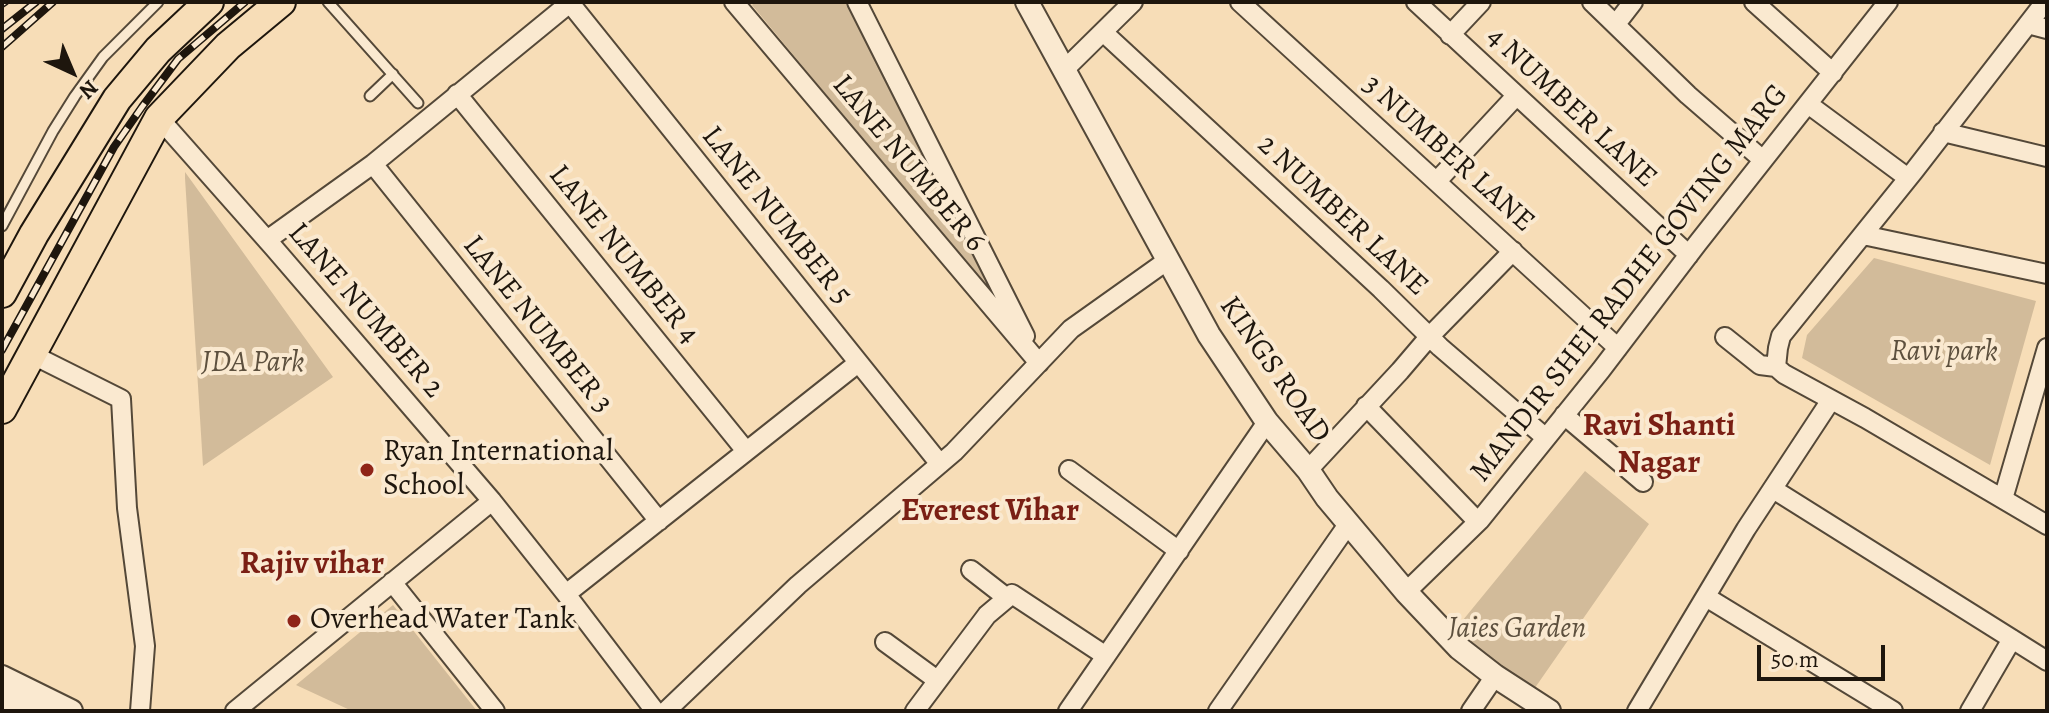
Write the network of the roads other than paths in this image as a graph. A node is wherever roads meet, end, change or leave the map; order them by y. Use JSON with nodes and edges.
{"nodes":[{"id":1,"x":158,"y":2,"type":"edge"},
{"id":2,"x":209,"y":2,"type":"edge"},
{"id":3,"x":281,"y":2,"type":"edge"},
{"id":4,"x":328,"y":2,"type":"edge"},
{"id":5,"x":857,"y":2,"type":"edge"},
{"id":6,"x":1027,"y":2,"type":"edge"},
{"id":7,"x":1133,"y":2,"type":"edge"},
{"id":8,"x":1240,"y":2,"type":"edge"},
{"id":9,"x":1416,"y":2,"type":"edge"},
{"id":10,"x":1481,"y":2,"type":"edge"},
{"id":11,"x":1592,"y":2,"type":"edge"},
{"id":12,"x":1633,"y":2,"type":"edge"},
{"id":13,"x":1754,"y":2,"type":"edge"},
{"id":14,"x":1888,"y":2,"type":"edge"},
{"id":15,"x":2045,"y":2,"type":"edge"},
{"id":16,"x":736,"y":3,"type":"edge"},
{"id":17,"x":563,"y":5,"type":"edge"},
{"id":18,"x":1616,"y":24,"type":"junction"},
{"id":19,"x":2028,"y":24,"type":"junction"},
{"id":20,"x":2047,"y":29,"type":"edge"},
{"id":21,"x":1103,"y":32,"type":"junction"},
{"id":22,"x":1450,"y":35,"type":"junction"},
{"id":23,"x":1064,"y":70,"type":"junction"},
{"id":24,"x":1833,"y":73,"type":"junction"},
{"id":25,"x":393,"y":74,"type":"junction"},
{"id":26,"x":457,"y":94,"type":"junction"},
{"id":27,"x":370,"y":96,"type":"dead end"},
{"id":28,"x":1516,"y":96,"type":"junction"},
{"id":29,"x":418,"y":103,"type":"dead end"},
{"id":30,"x":1808,"y":104,"type":"junction"},
{"id":31,"x":168,"y":129,"type":"junction"},
{"id":32,"x":1943,"y":132,"type":"junction"},
{"id":33,"x":2047,"y":157,"type":"edge"},
{"id":34,"x":1763,"y":160,"type":"junction"},
{"id":35,"x":373,"y":164,"type":"junction"},
{"id":36,"x":1908,"y":178,"type":"junction"},
{"id":37,"x":1437,"y":181,"type":"junction"},
{"id":38,"x":2,"y":226,"type":"edge"},
{"id":39,"x":1863,"y":235,"type":"junction"},
{"id":40,"x":267,"y":240,"type":"junction"},
{"id":41,"x":1513,"y":251,"type":"junction"},
{"id":42,"x":1689,"y":255,"type":"junction"},
{"id":43,"x":1168,"y":260,"type":"junction"},
{"id":44,"x":2047,"y":274,"type":"edge"},
{"id":45,"x":2,"y":293,"type":"edge"},
{"id":46,"x":1429,"y":337,"type":"junction"},
{"id":47,"x":1725,"y":337,"type":"dead end"},
{"id":48,"x":1618,"y":348,"type":"junction"},
{"id":49,"x":2047,"y":348,"type":"edge"},
{"id":50,"x":31,"y":354,"type":"junction"},
{"id":51,"x":858,"y":363,"type":"junction"},
{"id":52,"x":1039,"y":363,"type":"junction"},
{"id":53,"x":1776,"y":367,"type":"junction"},
{"id":54,"x":2041,"y":394,"type":"edge"},
{"id":55,"x":1831,"y":400,"type":"junction"},
{"id":56,"x":1366,"y":406,"type":"junction"},
{"id":57,"x":2,"y":409,"type":"edge"},
{"id":58,"x":1564,"y":415,"type":"junction"},
{"id":59,"x":1267,"y":422,"type":"junction"},
{"id":60,"x":1546,"y":438,"type":"junction"},
{"id":61,"x":746,"y":451,"type":"junction"},
{"id":62,"x":940,"y":464,"type":"junction"},
{"id":63,"x":1069,"y":470,"type":"dead end"},
{"id":64,"x":1308,"y":470,"type":"junction"},
{"id":65,"x":1643,"y":482,"type":"dead end"},
{"id":66,"x":1773,"y":489,"type":"junction"},
{"id":67,"x":2003,"y":499,"type":"junction"},
{"id":68,"x":492,"y":501,"type":"junction"},
{"id":69,"x":659,"y":521,"type":"junction"},
{"id":70,"x":1478,"y":522,"type":"junction"},
{"id":71,"x":1349,"y":523,"type":"junction"},
{"id":72,"x":2047,"y":525,"type":"edge"},
{"id":73,"x":1179,"y":551,"type":"junction"},
{"id":74,"x":971,"y":570,"type":"dead end"},
{"id":75,"x":392,"y":582,"type":"junction"},
{"id":76,"x":1406,"y":592,"type":"junction"},
{"id":77,"x":566,"y":594,"type":"junction"},
{"id":78,"x":1706,"y":597,"type":"junction"},
{"id":79,"x":1007,"y":598,"type":"junction"},
{"id":80,"x":2012,"y":639,"type":"junction"},
{"id":81,"x":885,"y":642,"type":"dead end"},
{"id":82,"x":1106,"y":656,"type":"junction"},
{"id":83,"x":2047,"y":661,"type":"edge"},
{"id":84,"x":1495,"y":676,"type":"junction"},
{"id":85,"x":2,"y":677,"type":"edge"},
{"id":86,"x":937,"y":680,"type":"junction"},
{"id":87,"x":2,"y":697,"type":"edge"},
{"id":88,"x":31,"y":711,"type":"edge"},
{"id":89,"x":71,"y":711,"type":"edge"},
{"id":90,"x":140,"y":711,"type":"edge"},
{"id":91,"x":235,"y":711,"type":"edge"},
{"id":92,"x":495,"y":711,"type":"edge"},
{"id":93,"x":655,"y":711,"type":"edge"},
{"id":94,"x":666,"y":711,"type":"edge"},
{"id":95,"x":915,"y":711,"type":"edge"},
{"id":96,"x":1068,"y":711,"type":"edge"},
{"id":97,"x":1218,"y":711,"type":"edge"},
{"id":98,"x":1471,"y":711,"type":"edge"},
{"id":99,"x":1549,"y":711,"type":"edge"},
{"id":100,"x":1637,"y":711,"type":"edge"},
{"id":101,"x":1893,"y":711,"type":"edge"},
{"id":102,"x":1970,"y":711,"type":"edge"}],
"edges":[{"from":1,"to":38,"type":"lane"},
{"from":2,"to":45,"type":"main road"},
{"from":3,"to":31,"type":"main road"},
{"from":4,"to":25,"type":"lane"},
{"from":5,"to":52,"type":"street"},
{"from":6,"to":23,"type":"street","name":"KINGS ROAD"},
{"from":7,"to":21,"type":"street"},
{"from":8,"to":37,"type":"street","name":"3 NUMBER LANE"},
{"from":9,"to":22,"type":"street","name":"4 NUMBER LANE"},
{"from":10,"to":22,"type":"street"},
{"from":11,"to":18,"type":"street"},
{"from":12,"to":18,"type":"street"},
{"from":13,"to":24,"type":"street"},
{"from":14,"to":24,"type":"street","name":"MANDIR SHEI RADHE GOVING MARG"},
{"from":15,"to":19,"type":"street"},
{"from":16,"to":52,"type":"street","name":"LANE NUMBER 6"},
{"from":17,"to":26,"type":"street"},
{"from":17,"to":51,"type":"street","name":"LANE NUMBER 5"},
{"from":18,"to":34,"type":"street"},
{"from":19,"to":20,"type":"street"},
{"from":19,"to":32,"type":"street"},
{"from":21,"to":23,"type":"street"},
{"from":21,"to":46,"type":"street","name":"2 NUMBER LANE"},
{"from":22,"to":28,"type":"street","name":"4 NUMBER LANE"},
{"from":23,"to":43,"type":"street","name":"KINGS ROAD"},
{"from":24,"to":30,"type":"street","name":"MANDIR SHEI RADHE GOVING MARG"},
{"from":25,"to":27,"type":"lane"},
{"from":25,"to":29,"type":"lane"},
{"from":26,"to":35,"type":"street"},
{"from":26,"to":61,"type":"street","name":"LANE NUMBER 4"},
{"from":28,"to":37,"type":"street"},
{"from":28,"to":42,"type":"street","name":"4 NUMBER LANE"},
{"from":30,"to":34,"type":"street","name":"MANDIR SHEI RADHE GOVING MARG"},
{"from":30,"to":36,"type":"street"},
{"from":31,"to":40,"type":"street","name":"LANE NUMBER 2"},
{"from":31,"to":50,"type":"main road"},
{"from":32,"to":33,"type":"street"},
{"from":32,"to":36,"type":"street"},
{"from":34,"to":42,"type":"street","name":"MANDIR SHEI RADHE GOVING MARG"},
{"from":35,"to":40,"type":"street"},
{"from":35,"to":69,"type":"street","name":"LANE NUMBER 3"},
{"from":36,"to":39,"type":"street"},
{"from":37,"to":41,"type":"street","name":"3 NUMBER LANE"},
{"from":39,"to":44,"type":"street"},
{"from":39,"to":53,"type":"street"},
{"from":40,"to":68,"type":"street","name":"LANE NUMBER 2"},
{"from":41,"to":46,"type":"street"},
{"from":41,"to":48,"type":"street","name":"3 NUMBER LANE"},
{"from":42,"to":48,"type":"street","name":"MANDIR SHEI RADHE GOVING MARG"},
{"from":43,"to":52,"type":"street"},
{"from":43,"to":59,"type":"street","name":"KINGS ROAD"},
{"from":46,"to":56,"type":"street"},
{"from":46,"to":60,"type":"street","name":"2 NUMBER LANE"},
{"from":47,"to":53,"type":"street"},
{"from":48,"to":58,"type":"street","name":"MANDIR SHEI RADHE GOVING MARG"},
{"from":49,"to":54,"type":"street"},
{"from":50,"to":57,"type":"main road"},
{"from":50,"to":90,"type":"street"},
{"from":51,"to":61,"type":"street"},
{"from":51,"to":62,"type":"street","name":"LANE NUMBER 5"},
{"from":52,"to":62,"type":"street"},
{"from":53,"to":55,"type":"street"},
{"from":54,"to":67,"type":"street"},
{"from":55,"to":66,"type":"street"},
{"from":55,"to":67,"type":"street"},
{"from":56,"to":64,"type":"street"},
{"from":56,"to":70,"type":"street"},
{"from":58,"to":60,"type":"street","name":"MANDIR SHEI RADHE GOVING MARG"},
{"from":58,"to":65,"type":"street"},
{"from":59,"to":64,"type":"street","name":"KINGS ROAD"},
{"from":59,"to":73,"type":"street"},
{"from":60,"to":70,"type":"street","name":"MANDIR SHEI RADHE GOVING MARG"},
{"from":61,"to":69,"type":"street"},
{"from":62,"to":94,"type":"street"},
{"from":63,"to":73,"type":"street"},
{"from":64,"to":71,"type":"street","name":"KINGS ROAD"},
{"from":66,"to":78,"type":"street"},
{"from":66,"to":80,"type":"street"},
{"from":67,"to":72,"type":"street"},
{"from":68,"to":75,"type":"street"},
{"from":68,"to":77,"type":"street","name":"LANE NUMBER 2"},
{"from":69,"to":77,"type":"street"},
{"from":70,"to":76,"type":"street","name":"MANDIR SHEI RADHE GOVING MARG"},
{"from":71,"to":76,"type":"street","name":"KINGS ROAD"},
{"from":71,"to":97,"type":"street"},
{"from":73,"to":82,"type":"street"},
{"from":74,"to":79,"type":"street"},
{"from":75,"to":91,"type":"street"},
{"from":75,"to":92,"type":"street"},
{"from":76,"to":84,"type":"street","name":"KINGS ROAD"},
{"from":77,"to":93,"type":"street","name":"LANE NUMBER 2"},
{"from":78,"to":100,"type":"street"},
{"from":78,"to":101,"type":"street"},
{"from":79,"to":82,"type":"street"},
{"from":79,"to":86,"type":"street"},
{"from":80,"to":83,"type":"street"},
{"from":80,"to":102,"type":"street"},
{"from":81,"to":86,"type":"street"},
{"from":82,"to":96,"type":"street"},
{"from":84,"to":98,"type":"street"},
{"from":84,"to":99,"type":"street","name":"KINGS ROAD"},
{"from":85,"to":89,"type":"street"},
{"from":86,"to":95,"type":"street"},
{"from":87,"to":88,"type":"street"}]}
